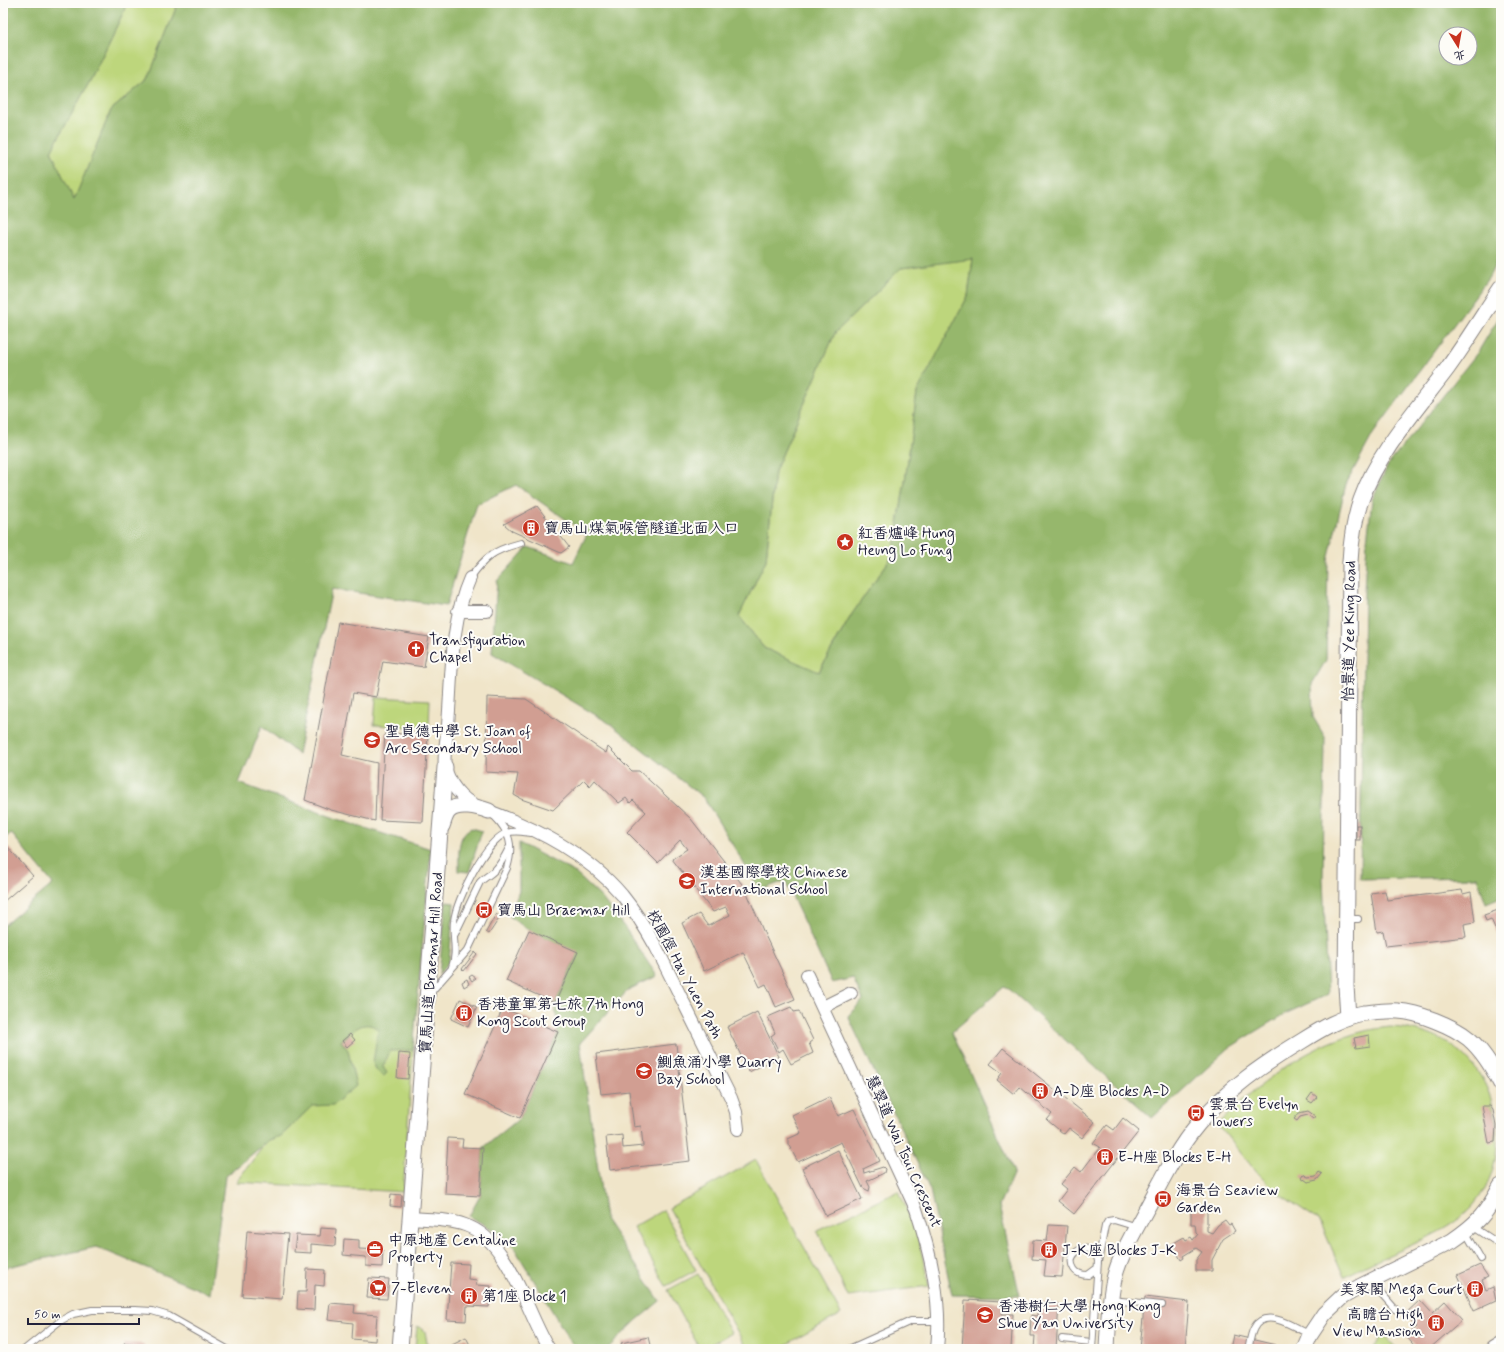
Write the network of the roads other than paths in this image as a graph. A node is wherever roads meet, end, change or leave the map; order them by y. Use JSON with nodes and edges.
{"nodes":[{"id":1,"x":1501,"y":288,"type":"edge"},
{"id":2,"x":521,"y":543,"type":"dead end"},
{"id":3,"x":470,"y":578,"type":"joint"},
{"id":4,"x":458,"y":611,"type":"junction"},
{"id":5,"x":487,"y":611,"type":"dead end"},
{"id":6,"x":445,"y":767,"type":"junction"},
{"id":7,"x":484,"y":809,"type":"junction"},
{"id":8,"x":440,"y":832,"type":"junction"},
{"id":9,"x":507,"y":832,"type":"junction"},
{"id":10,"x":545,"y":835,"type":"junction"},
{"id":11,"x":511,"y":843,"type":"junction"},
{"id":12,"x":455,"y":936,"type":"junction"},
{"id":13,"x":450,"y":970,"type":"junction"},
{"id":14,"x":806,"y":975,"type":"dead end"},
{"id":15,"x":852,"y":993,"type":"dead end"},
{"id":16,"x":428,"y":995,"type":"junction"},
{"id":17,"x":823,"y":1007,"type":"junction"},
{"id":18,"x":1348,"y":1017,"type":"junction"},
{"id":19,"x":1501,"y":1084,"type":"edge"},
{"id":20,"x":738,"y":1129,"type":"dead end"},
{"id":21,"x":1501,"y":1186,"type":"edge"},
{"id":22,"x":406,"y":1218,"type":"junction"},
{"id":23,"x":1137,"y":1227,"type":"junction"},
{"id":24,"x":1469,"y":1229,"type":"junction"},
{"id":25,"x":1501,"y":1245,"type":"edge"},
{"id":26,"x":1481,"y":1259,"type":"dead end"},
{"id":27,"x":1374,"y":1280,"type":"junction"},
{"id":28,"x":1111,"y":1300,"type":"junction"},
{"id":29,"x":1162,"y":1305,"type":"dead end"},
{"id":30,"x":1395,"y":1309,"type":"dead end"},
{"id":31,"x":939,"y":1321,"type":"junction"},
{"id":32,"x":1062,"y":1339,"type":"dead end"},
{"id":33,"x":1092,"y":1342,"type":"junction"},
{"id":34,"x":1307,"y":1342,"type":"edge"},
{"id":35,"x":1501,"y":1344,"type":"edge"},
{"id":36,"x":1249,"y":1346,"type":"dead end"},
{"id":37,"x":24,"y":1349,"type":"edge"},
{"id":38,"x":227,"y":1349,"type":"edge"},
{"id":39,"x":400,"y":1349,"type":"edge"},
{"id":40,"x":549,"y":1349,"type":"edge"},
{"id":41,"x":849,"y":1349,"type":"edge"},
{"id":42,"x":937,"y":1349,"type":"edge"},
{"id":43,"x":1092,"y":1349,"type":"edge"},
{"id":44,"x":1107,"y":1349,"type":"edge"},
{"id":45,"x":1493,"y":1349,"type":"edge"}],
"edges":[{"from":1,"to":18,"type":"street","name":"怡景道 Yee King Road"},
{"from":2,"to":3,"type":"lane"},
{"from":3,"to":4,"type":"street","name":"寶馬山道 Braemar Hill Road"},
{"from":4,"to":5,"type":"street"},
{"from":4,"to":6,"type":"street","name":"寶馬山道 Braemar Hill Road"},
{"from":6,"to":7,"type":"street","name":"校園徑 Hau Yuen Path"},
{"from":6,"to":8,"type":"street","name":"寶馬山道 Braemar Hill Road"},
{"from":7,"to":8,"type":"street"},
{"from":7,"to":9,"type":"lane"},
{"from":7,"to":10,"type":"street","name":"校園徑 Hau Yuen Path"},
{"from":8,"to":16,"type":"street","name":"寶馬山道 Braemar Hill Road"},
{"from":9,"to":10,"type":"lane"},
{"from":9,"to":11,"type":"lane"},
{"from":9,"to":12,"type":"lane"},
{"from":10,"to":20,"type":"street","name":"校園徑 Hau Yuen Path"},
{"from":11,"to":12,"type":"lane"},
{"from":11,"to":13,"type":"lane"},
{"from":12,"to":13,"type":"lane"},
{"from":13,"to":16,"type":"lane"},
{"from":14,"to":17,"type":"street","name":"慧翠道 Wai Tsui Crescent"},
{"from":15,"to":17,"type":"street"},
{"from":16,"to":22,"type":"street","name":"寶馬山道 Braemar Hill Road"},
{"from":17,"to":31,"type":"street","name":"慧翠道 Wai Tsui Crescent"},
{"from":18,"to":19,"type":"street"},
{"from":18,"to":23,"type":"street"},
{"from":21,"to":24,"type":"street"},
{"from":22,"to":39,"type":"street","name":"寶馬山道 Braemar Hill Road"},
{"from":22,"to":40,"type":"street"},
{"from":23,"to":28,"type":"street"},
{"from":23,"to":33,"type":"lane","bridge":true},
{"from":24,"to":25,"type":"lane"},
{"from":24,"to":26,"type":"lane"},
{"from":24,"to":27,"type":"street"},
{"from":27,"to":30,"type":"lane"},
{"from":27,"to":34,"type":"street"},
{"from":28,"to":29,"type":"lane"},
{"from":28,"to":44,"type":"street"},
{"from":31,"to":41,"type":"lane"},
{"from":31,"to":42,"type":"street","name":"慧翠道 Wai Tsui Crescent"},
{"from":32,"to":33,"type":"lane"},
{"from":33,"to":43,"type":"lane","bridge":true},
{"from":34,"to":36,"type":"lane"},
{"from":35,"to":45,"type":"street"},
{"from":37,"to":38,"type":"lane"}]}
